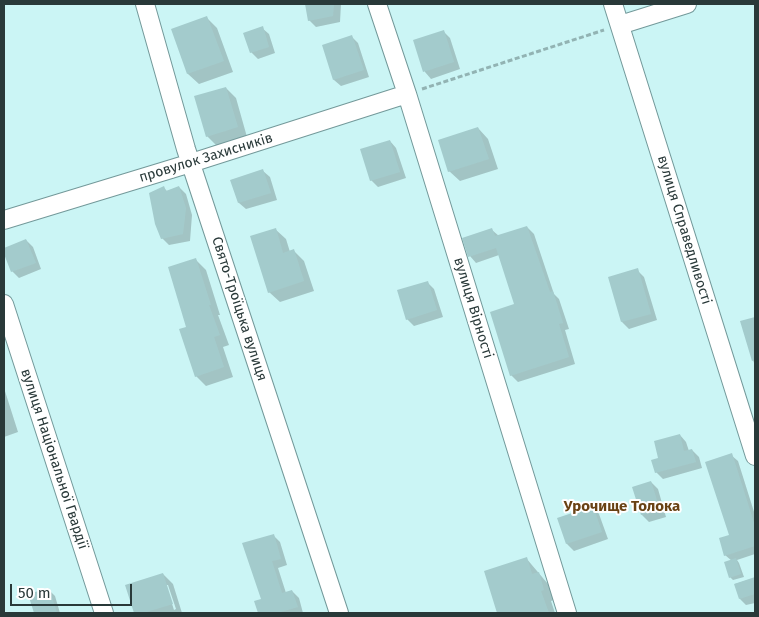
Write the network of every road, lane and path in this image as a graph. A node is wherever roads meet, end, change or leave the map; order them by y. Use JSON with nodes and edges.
{"nodes":[{"id":1,"x":145,"y":4,"type":"edge"},
{"id":2,"x":378,"y":4,"type":"edge"},
{"id":3,"x":613,"y":4,"type":"edge"},
{"id":4,"x":687,"y":4,"type":"edge"},
{"id":5,"x":620,"y":25,"type":"junction"},
{"id":6,"x":407,"y":94,"type":"junction"},
{"id":7,"x":191,"y":163,"type":"junction"},
{"id":8,"x":4,"y":220,"type":"edge"},
{"id":9,"x":4,"y":304,"type":"edge"},
{"id":10,"x":755,"y":456,"type":"edge"},
{"id":11,"x":104,"y":613,"type":"edge"},
{"id":12,"x":340,"y":613,"type":"edge"},
{"id":13,"x":567,"y":613,"type":"edge"}],
"edges":[{"from":1,"to":7,"type":"street","name":"Свято-Троїцька вулиця"},
{"from":2,"to":6,"type":"street","name":"вулиця Вірності"},
{"from":3,"to":5,"type":"street","name":"вулиця Справедливості"},
{"from":4,"to":5,"type":"street"},
{"from":5,"to":6,"type":"path"},
{"from":5,"to":10,"type":"street","name":"вулиця Справедливості"},
{"from":6,"to":7,"type":"street","name":"провулок Захисників"},
{"from":6,"to":13,"type":"street","name":"вулиця Вірності"},
{"from":7,"to":8,"type":"street","name":"провулок Захисників"},
{"from":7,"to":12,"type":"street","name":"Свято-Троїцька вулиця"},
{"from":9,"to":11,"type":"street","name":"вулиця Національної Гвардії"}]}
